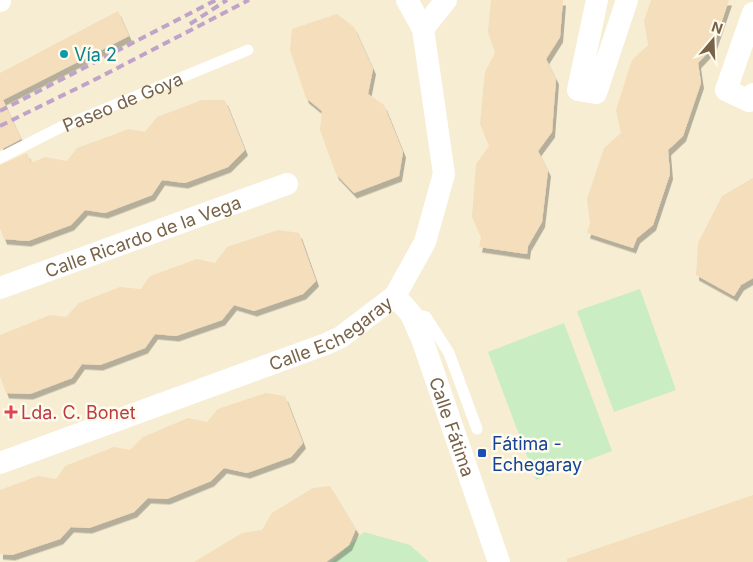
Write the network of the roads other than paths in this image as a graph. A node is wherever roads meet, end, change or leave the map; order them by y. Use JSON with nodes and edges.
{"nodes":[{"id":1,"x":407,"y":0,"type":"edge"},
{"id":2,"x":446,"y":0,"type":"edge"},
{"id":3,"x":597,"y":0,"type":"edge"},
{"id":4,"x":627,"y":0,"type":"edge"},
{"id":5,"x":753,"y":13,"type":"edge"},
{"id":6,"x":423,"y":29,"type":"junction"},
{"id":7,"x":248,"y":50,"type":"dead end"},
{"id":8,"x":753,"y":94,"type":"edge"},
{"id":9,"x":0,"y":158,"type":"edge"},
{"id":10,"x":288,"y":184,"type":"dead end"},
{"id":11,"x":0,"y":288,"type":"edge"},
{"id":12,"x":395,"y":296,"type":"junction"},
{"id":13,"x":411,"y":314,"type":"junction"},
{"id":14,"x":477,"y":430,"type":"dead end"},
{"id":15,"x":0,"y":463,"type":"edge"},
{"id":16,"x":499,"y":562,"type":"edge"}],
"edges":[{"from":1,"to":6,"type":"street","name":"Calle Echegaray"},
{"from":2,"to":6,"type":"street"},
{"from":3,"to":4,"type":"street"},
{"from":5,"to":8,"type":"street"},
{"from":6,"to":12,"type":"street","name":"Calle Echegaray"},
{"from":7,"to":9,"type":"lane","name":"Paseo de Goya"},
{"from":10,"to":11,"type":"street","name":"Calle Ricardo de la Vega"},
{"from":12,"to":13,"type":"street","name":"Calle Fátima"},
{"from":12,"to":15,"type":"street","name":"Calle Echegaray"},
{"from":13,"to":14,"type":"lane"},
{"from":13,"to":16,"type":"street","name":"Calle Fátima"}]}
